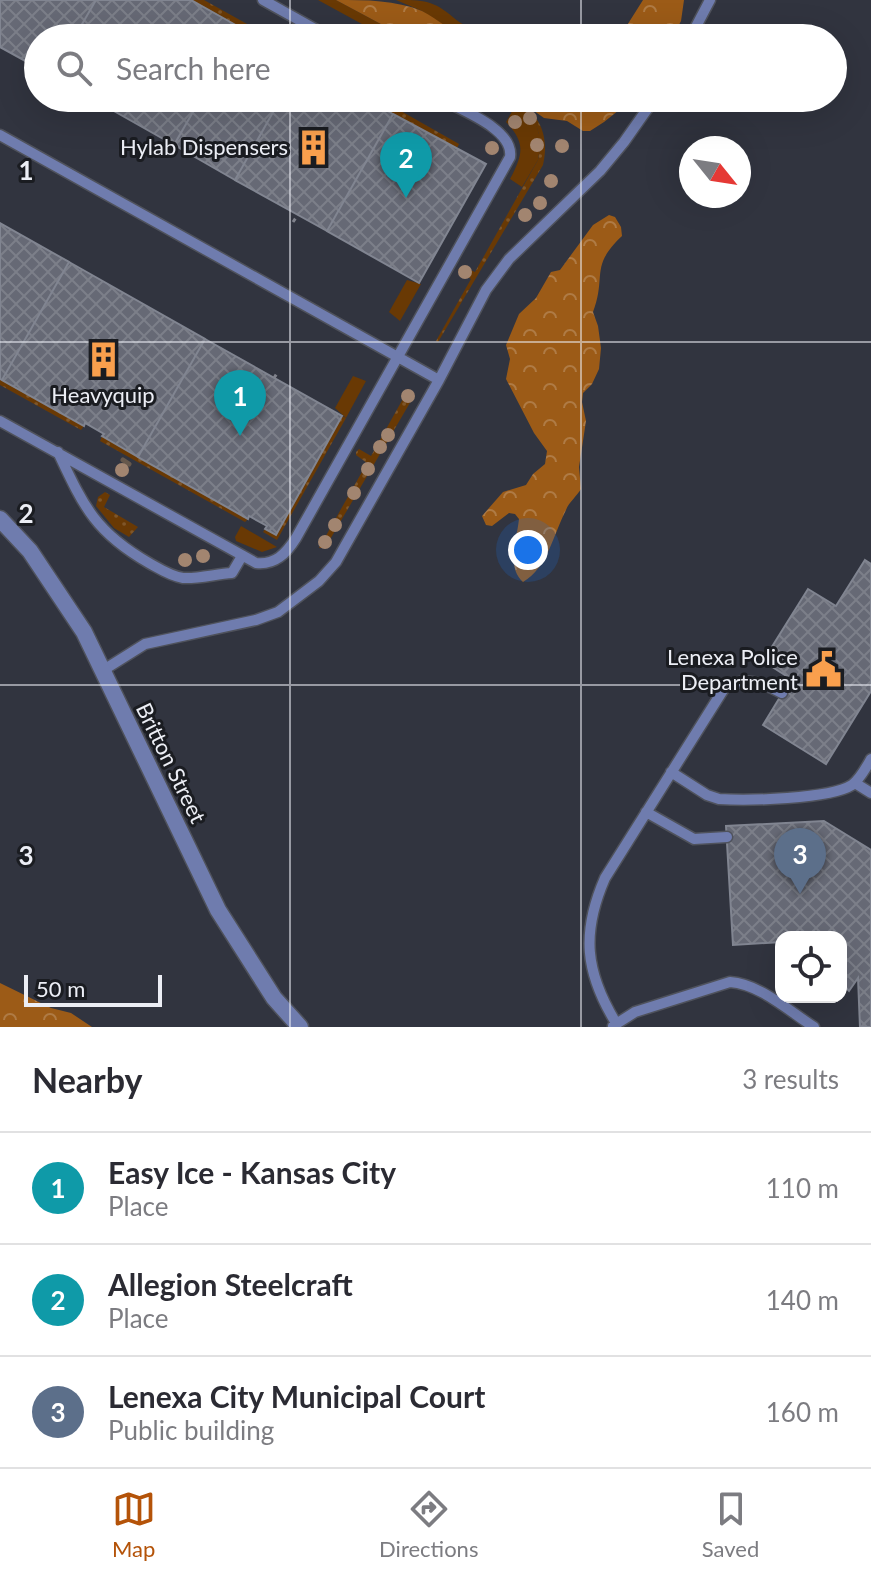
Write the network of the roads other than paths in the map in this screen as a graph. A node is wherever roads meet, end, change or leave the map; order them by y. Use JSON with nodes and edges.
{"nodes":[{"id":1,"x":263,"y":0,"type":"edge"},
{"id":2,"x":710,"y":0,"type":"edge"},
{"id":3,"x":306,"y":24,"type":"edge"},
{"id":4,"x":697,"y":24,"type":"edge"},
{"id":5,"x":464,"y":112,"type":"edge"},
{"id":6,"x":644,"y":112,"type":"edge"},
{"id":7,"x":0,"y":135,"type":"edge"},
{"id":8,"x":398,"y":357,"type":"junction"},
{"id":9,"x":439,"y":380,"type":"junction"},
{"id":10,"x":0,"y":421,"type":"edge"},
{"id":11,"x":57,"y":452,"type":"junction"},
{"id":12,"x":0,"y":519,"type":"edge"},
{"id":13,"x":242,"y":556,"type":"junction"},
{"id":14,"x":102,"y":671,"type":"junction"},
{"id":15,"x":782,"y":693,"type":"dead end"},
{"id":16,"x":871,"y":759,"type":"edge"},
{"id":17,"x":671,"y":772,"type":"junction"},
{"id":18,"x":855,"y":783,"type":"junction"},
{"id":19,"x":871,"y":793,"type":"edge"},
{"id":20,"x":646,"y":812,"type":"junction"},
{"id":21,"x":727,"y":837,"type":"dead end"},
{"id":22,"x":614,"y":1025,"type":"edge"},
{"id":23,"x":300,"y":1027,"type":"edge"},
{"id":24,"x":814,"y":1027,"type":"edge"}],
"edges":[{"from":1,"to":3,"type":"lane"},
{"from":2,"to":4,"type":"lane"},
{"from":5,"to":8,"type":"lane"},
{"from":6,"to":9,"type":"lane"},
{"from":7,"to":8,"type":"lane"},
{"from":8,"to":9,"type":"lane"},
{"from":8,"to":13,"type":"lane"},
{"from":9,"to":14,"type":"lane"},
{"from":10,"to":11,"type":"lane"},
{"from":11,"to":13,"type":"lane"},
{"from":11,"to":13,"type":"lane"},
{"from":12,"to":14,"type":"street","name":"Britton Street"},
{"from":14,"to":23,"type":"street","name":"Britton Street"},
{"from":15,"to":17,"type":"lane"},
{"from":16,"to":18,"type":"lane"},
{"from":17,"to":18,"type":"lane"},
{"from":17,"to":20,"type":"lane"},
{"from":18,"to":19,"type":"lane"},
{"from":20,"to":21,"type":"lane"},
{"from":20,"to":22,"type":"lane"},
{"from":22,"to":24,"type":"lane"}]}
